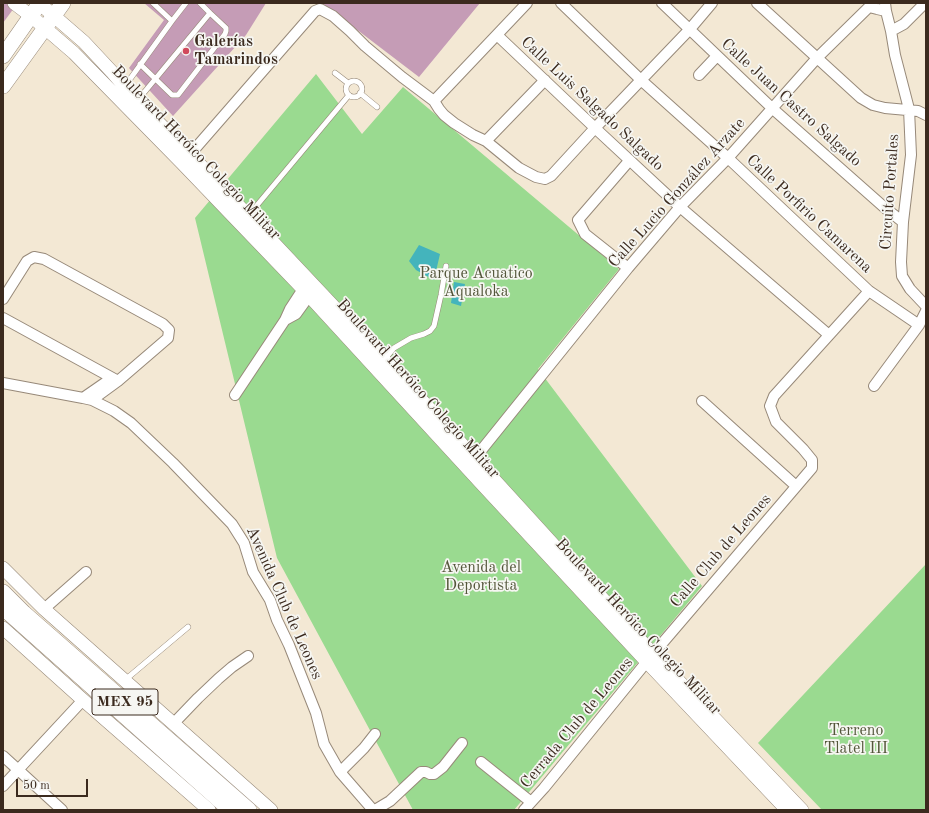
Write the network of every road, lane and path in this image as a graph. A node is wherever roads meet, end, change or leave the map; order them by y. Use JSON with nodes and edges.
{"nodes":[{"id":1,"x":14,"y":3,"type":"edge"},
{"id":2,"x":40,"y":3,"type":"edge"},
{"id":3,"x":63,"y":3,"type":"edge"},
{"id":4,"x":153,"y":3,"type":"edge"},
{"id":5,"x":200,"y":3,"type":"edge"},
{"id":6,"x":527,"y":3,"type":"edge"},
{"id":7,"x":561,"y":3,"type":"edge"},
{"id":8,"x":662,"y":3,"type":"edge"},
{"id":9,"x":712,"y":3,"type":"edge"},
{"id":10,"x":757,"y":3,"type":"edge"},
{"id":11,"x":925,"y":3,"type":"edge"},
{"id":12,"x":183,"y":4,"type":"edge"},
{"id":13,"x":869,"y":5,"type":"edge"},
{"id":14,"x":885,"y":7,"type":"edge"},
{"id":15,"x":210,"y":13,"type":"junction"},
{"id":16,"x":31,"y":16,"type":"junction"},
{"id":17,"x":54,"y":16,"type":"junction"},
{"id":18,"x":172,"y":21,"type":"junction"},
{"id":19,"x":45,"y":28,"type":"junction"},
{"id":20,"x":690,"y":29,"type":"junction"},
{"id":21,"x":891,"y":31,"type":"junction"},
{"id":22,"x":497,"y":35,"type":"junction"},
{"id":23,"x":4,"y":53,"type":"edge"},
{"id":24,"x":717,"y":56,"type":"junction"},
{"id":25,"x":818,"y":58,"type":"junction"},
{"id":26,"x":140,"y":64,"type":"junction"},
{"id":27,"x":335,"y":73,"type":"dead end"},
{"id":28,"x":698,"y":76,"type":"dead end"},
{"id":29,"x":156,"y":79,"type":"junction"},
{"id":30,"x":544,"y":80,"type":"junction"},
{"id":31,"x":641,"y":80,"type":"junction"},
{"id":32,"x":348,"y":83,"type":"junction"},
{"id":33,"x":3,"y":86,"type":"edge"},
{"id":34,"x":124,"y":86,"type":"junction"},
{"id":35,"x":360,"y":93,"type":"junction"},
{"id":36,"x":349,"y":95,"type":"junction"},
{"id":37,"x":137,"y":101,"type":"junction"},
{"id":38,"x":434,"y":101,"type":"junction"},
{"id":39,"x":377,"y":107,"type":"dead end"},
{"id":40,"x":773,"y":109,"type":"junction"},
{"id":41,"x":909,"y":110,"type":"junction"},
{"id":42,"x":926,"y":115,"type":"edge"},
{"id":43,"x":594,"y":128,"type":"junction"},
{"id":44,"x":486,"y":141,"type":"junction"},
{"id":45,"x":728,"y":158,"type":"junction"},
{"id":46,"x":186,"y":159,"type":"junction"},
{"id":47,"x":630,"y":161,"type":"junction"},
{"id":48,"x":680,"y":207,"type":"junction"},
{"id":49,"x":248,"y":216,"type":"junction"},
{"id":50,"x":903,"y":222,"type":"junction"},
{"id":51,"x":446,"y":266,"type":"dead end"},
{"id":52,"x":628,"y":268,"type":"junction"},
{"id":53,"x":869,"y":291,"type":"junction"},
{"id":54,"x":306,"y":292,"type":"junction"},
{"id":55,"x":3,"y":299,"type":"edge"},
{"id":56,"x":926,"y":306,"type":"edge"},
{"id":57,"x":926,"y":311,"type":"edge"},
{"id":58,"x":3,"y":318,"type":"edge"},
{"id":59,"x":919,"y":325,"type":"junction"},
{"id":60,"x":829,"y":335,"type":"junction"},
{"id":61,"x":384,"y":360,"type":"junction"},
{"id":62,"x":115,"y":379,"type":"junction"},
{"id":63,"x":3,"y":383,"type":"edge"},
{"id":64,"x":874,"y":386,"type":"dead end"},
{"id":65,"x":235,"y":396,"type":"dead end"},
{"id":66,"x":87,"y":399,"type":"junction"},
{"id":67,"x":702,"y":401,"type":"dead end"},
{"id":68,"x":475,"y":458,"type":"junction"},
{"id":69,"x":796,"y":486,"type":"junction"},
{"id":70,"x":3,"y":568,"type":"edge"},
{"id":71,"x":86,"y":572,"type":"dead end"},
{"id":72,"x":3,"y":592,"type":"edge"},
{"id":73,"x":3,"y":608,"type":"edge"},
{"id":74,"x":44,"y":609,"type":"junction"},
{"id":75,"x":188,"y":627,"type":"dead end"},
{"id":76,"x":3,"y":628,"type":"edge"},
{"id":77,"x":248,"y":656,"type":"dead end"},
{"id":78,"x":650,"y":658,"type":"junction"},
{"id":79,"x":125,"y":680,"type":"junction"},
{"id":80,"x":83,"y":700,"type":"junction"},
{"id":81,"x":174,"y":723,"type":"junction"},
{"id":82,"x":375,"y":734,"type":"dead end"},
{"id":83,"x":462,"y":743,"type":"dead end"},
{"id":84,"x":3,"y":756,"type":"edge"},
{"id":85,"x":480,"y":762,"type":"dead end"},
{"id":86,"x":18,"y":770,"type":"junction"},
{"id":87,"x":340,"y":772,"type":"junction"},
{"id":88,"x":3,"y":786,"type":"edge"},
{"id":89,"x":531,"y":802,"type":"junction"},
{"id":90,"x":62,"y":810,"type":"edge"},
{"id":91,"x":209,"y":810,"type":"edge"},
{"id":92,"x":230,"y":810,"type":"edge"},
{"id":93,"x":249,"y":810,"type":"edge"},
{"id":94,"x":271,"y":810,"type":"edge"},
{"id":95,"x":374,"y":810,"type":"edge"},
{"id":96,"x":524,"y":810,"type":"edge"},
{"id":97,"x":787,"y":810,"type":"edge"},
{"id":98,"x":802,"y":810,"type":"edge"}],
"edges":[{"from":1,"to":16,"type":"main road","name":"Boulevard Heróico Colegio Militar"},
{"from":2,"to":16,"type":"main road"},
{"from":2,"to":17,"type":"main road","name":"Boulevard Heróico Colegio Militar"},
{"from":3,"to":17,"type":"main road"},
{"from":4,"to":18,"type":"lane"},
{"from":5,"to":15,"type":"lane"},
{"from":6,"to":22,"type":"street"},
{"from":7,"to":31,"type":"street","name":"Calle Porfirio Camarena"},
{"from":8,"to":20,"type":"street","name":"Calle Juan Castro Salgado"},
{"from":9,"to":20,"type":"street"},
{"from":10,"to":25,"type":"street"},
{"from":11,"to":21,"type":"street"},
{"from":12,"to":18,"type":"lane"},
{"from":13,"to":14,"type":"street","name":"Calle Lucio González Arzate"},
{"from":13,"to":25,"type":"street","name":"Calle Lucio González Arzate"},
{"from":14,"to":21,"type":"street","name":"Circuito Portales"},
{"from":15,"to":29,"type":"lane"},
{"from":15,"to":29,"type":"lane"},
{"from":16,"to":19,"type":"main road","name":"Boulevard Heróico Colegio Militar"},
{"from":16,"to":23,"type":"main road"},
{"from":17,"to":19,"type":"main road"},
{"from":17,"to":34,"type":"main road","name":"Boulevard Heróico Colegio Militar"},
{"from":18,"to":26,"type":"lane"},
{"from":19,"to":33,"type":"main road"},
{"from":19,"to":46,"type":"main road","name":"Boulevard Heróico Colegio Militar"},
{"from":20,"to":24,"type":"street","name":"Calle Juan Castro Salgado"},
{"from":20,"to":31,"type":"street"},
{"from":21,"to":41,"type":"street","name":"Circuito Portales"},
{"from":22,"to":30,"type":"street","name":"Calle Luis Salgado Salgado"},
{"from":22,"to":38,"type":"street"},
{"from":24,"to":28,"type":"street"},
{"from":24,"to":40,"type":"street","name":"Calle Juan Castro Salgado"},
{"from":25,"to":40,"type":"street","name":"Calle Lucio González Arzate"},
{"from":25,"to":41,"type":"street"},
{"from":26,"to":29,"type":"lane"},
{"from":26,"to":34,"type":"lane"},
{"from":27,"to":32,"type":"lane"},
{"from":29,"to":37,"type":"lane"},
{"from":30,"to":43,"type":"street","name":"Calle Luis Salgado Salgado"},
{"from":30,"to":44,"type":"street"},
{"from":31,"to":43,"type":"street"},
{"from":31,"to":45,"type":"street","name":"Calle Porfirio Camarena"},
{"from":32,"to":35,"type":"lane"},
{"from":32,"to":36,"type":"lane"},
{"from":34,"to":37,"type":"main road","name":"Boulevard Heróico Colegio Militar"},
{"from":35,"to":36,"type":"lane"},
{"from":35,"to":39,"type":"lane"},
{"from":36,"to":49,"type":"lane"},
{"from":37,"to":46,"type":"main road","name":"Boulevard Heróico Colegio Militar"},
{"from":38,"to":44,"type":"street"},
{"from":38,"to":46,"type":"street"},
{"from":40,"to":45,"type":"street","name":"Calle Lucio González Arzate"},
{"from":40,"to":50,"type":"street","name":"Calle Juan Castro Salgado"},
{"from":41,"to":42,"type":"street"},
{"from":41,"to":50,"type":"street","name":"Circuito Portales"},
{"from":43,"to":44,"type":"street"},
{"from":43,"to":47,"type":"street","name":"Calle Luis Salgado Salgado"},
{"from":45,"to":48,"type":"street","name":"Calle Lucio González Arzate"},
{"from":45,"to":53,"type":"street","name":"Calle Porfirio Camarena"},
{"from":46,"to":49,"type":"main road","name":"Boulevard Heróico Colegio Militar"},
{"from":46,"to":54,"type":"main road","name":"Boulevard Heróico Colegio Militar"},
{"from":47,"to":48,"type":"street","name":"Calle Luis Salgado Salgado"},
{"from":47,"to":52,"type":"street"},
{"from":48,"to":52,"type":"street","name":"Calle Lucio González Arzate"},
{"from":48,"to":60,"type":"street","name":"Calle Luis Salgado Salgado"},
{"from":49,"to":61,"type":"main road","name":"Boulevard Heróico Colegio Militar"},
{"from":50,"to":56,"type":"street","name":"Circuito Portales"},
{"from":51,"to":61,"type":"lane"},
{"from":52,"to":68,"type":"street","name":"Calle Lucio González Arzate"},
{"from":53,"to":59,"type":"street","name":"Calle Porfirio Camarena"},
{"from":53,"to":60,"type":"street"},
{"from":54,"to":65,"type":"street"},
{"from":54,"to":78,"type":"main road","name":"Boulevard Heróico Colegio Militar"},
{"from":55,"to":62,"type":"street"},
{"from":57,"to":59,"type":"street"},
{"from":58,"to":62,"type":"street"},
{"from":59,"to":64,"type":"street"},
{"from":60,"to":69,"type":"street","name":"Calle Club de Leones"},
{"from":61,"to":68,"type":"main road","name":"Boulevard Heróico Colegio Militar"},
{"from":62,"to":66,"type":"street"},
{"from":63,"to":66,"type":"street","name":"Avenida Club de Leones"},
{"from":66,"to":87,"type":"street","name":"Avenida Club de Leones"},
{"from":67,"to":69,"type":"street"},
{"from":68,"to":78,"type":"main road","name":"Boulevard Heróico Colegio Militar"},
{"from":69,"to":78,"type":"street","name":"Calle Club de Leones"},
{"from":70,"to":74,"type":"main road"},
{"from":71,"to":74,"type":"street"},
{"from":72,"to":93,"type":"main road","number":"MEX 95"},
{"from":73,"to":92,"type":"main road","number":"MEX 95"},
{"from":74,"to":79,"type":"main road"},
{"from":75,"to":79,"type":"lane"},
{"from":76,"to":80,"type":"main road"},
{"from":77,"to":81,"type":"street"},
{"from":78,"to":89,"type":"street","name":"Cerrada Club de Leones"},
{"from":78,"to":97,"type":"main road","name":"Boulevard Heróico Colegio Militar"},
{"from":78,"to":98,"type":"main road","name":"Boulevard Heróico Colegio Militar"},
{"from":79,"to":81,"type":"main road"},
{"from":80,"to":86,"type":"street"},
{"from":80,"to":91,"type":"main road"},
{"from":81,"to":94,"type":"main road"},
{"from":82,"to":87,"type":"street"},
{"from":83,"to":95,"type":"street"},
{"from":84,"to":86,"type":"street"},
{"from":85,"to":89,"type":"street"},
{"from":86,"to":88,"type":"street"},
{"from":86,"to":90,"type":"street"},
{"from":87,"to":95,"type":"street","name":"Avenida Club de Leones"},
{"from":89,"to":96,"type":"street","name":"Cerrada Club de Leones"}]}
